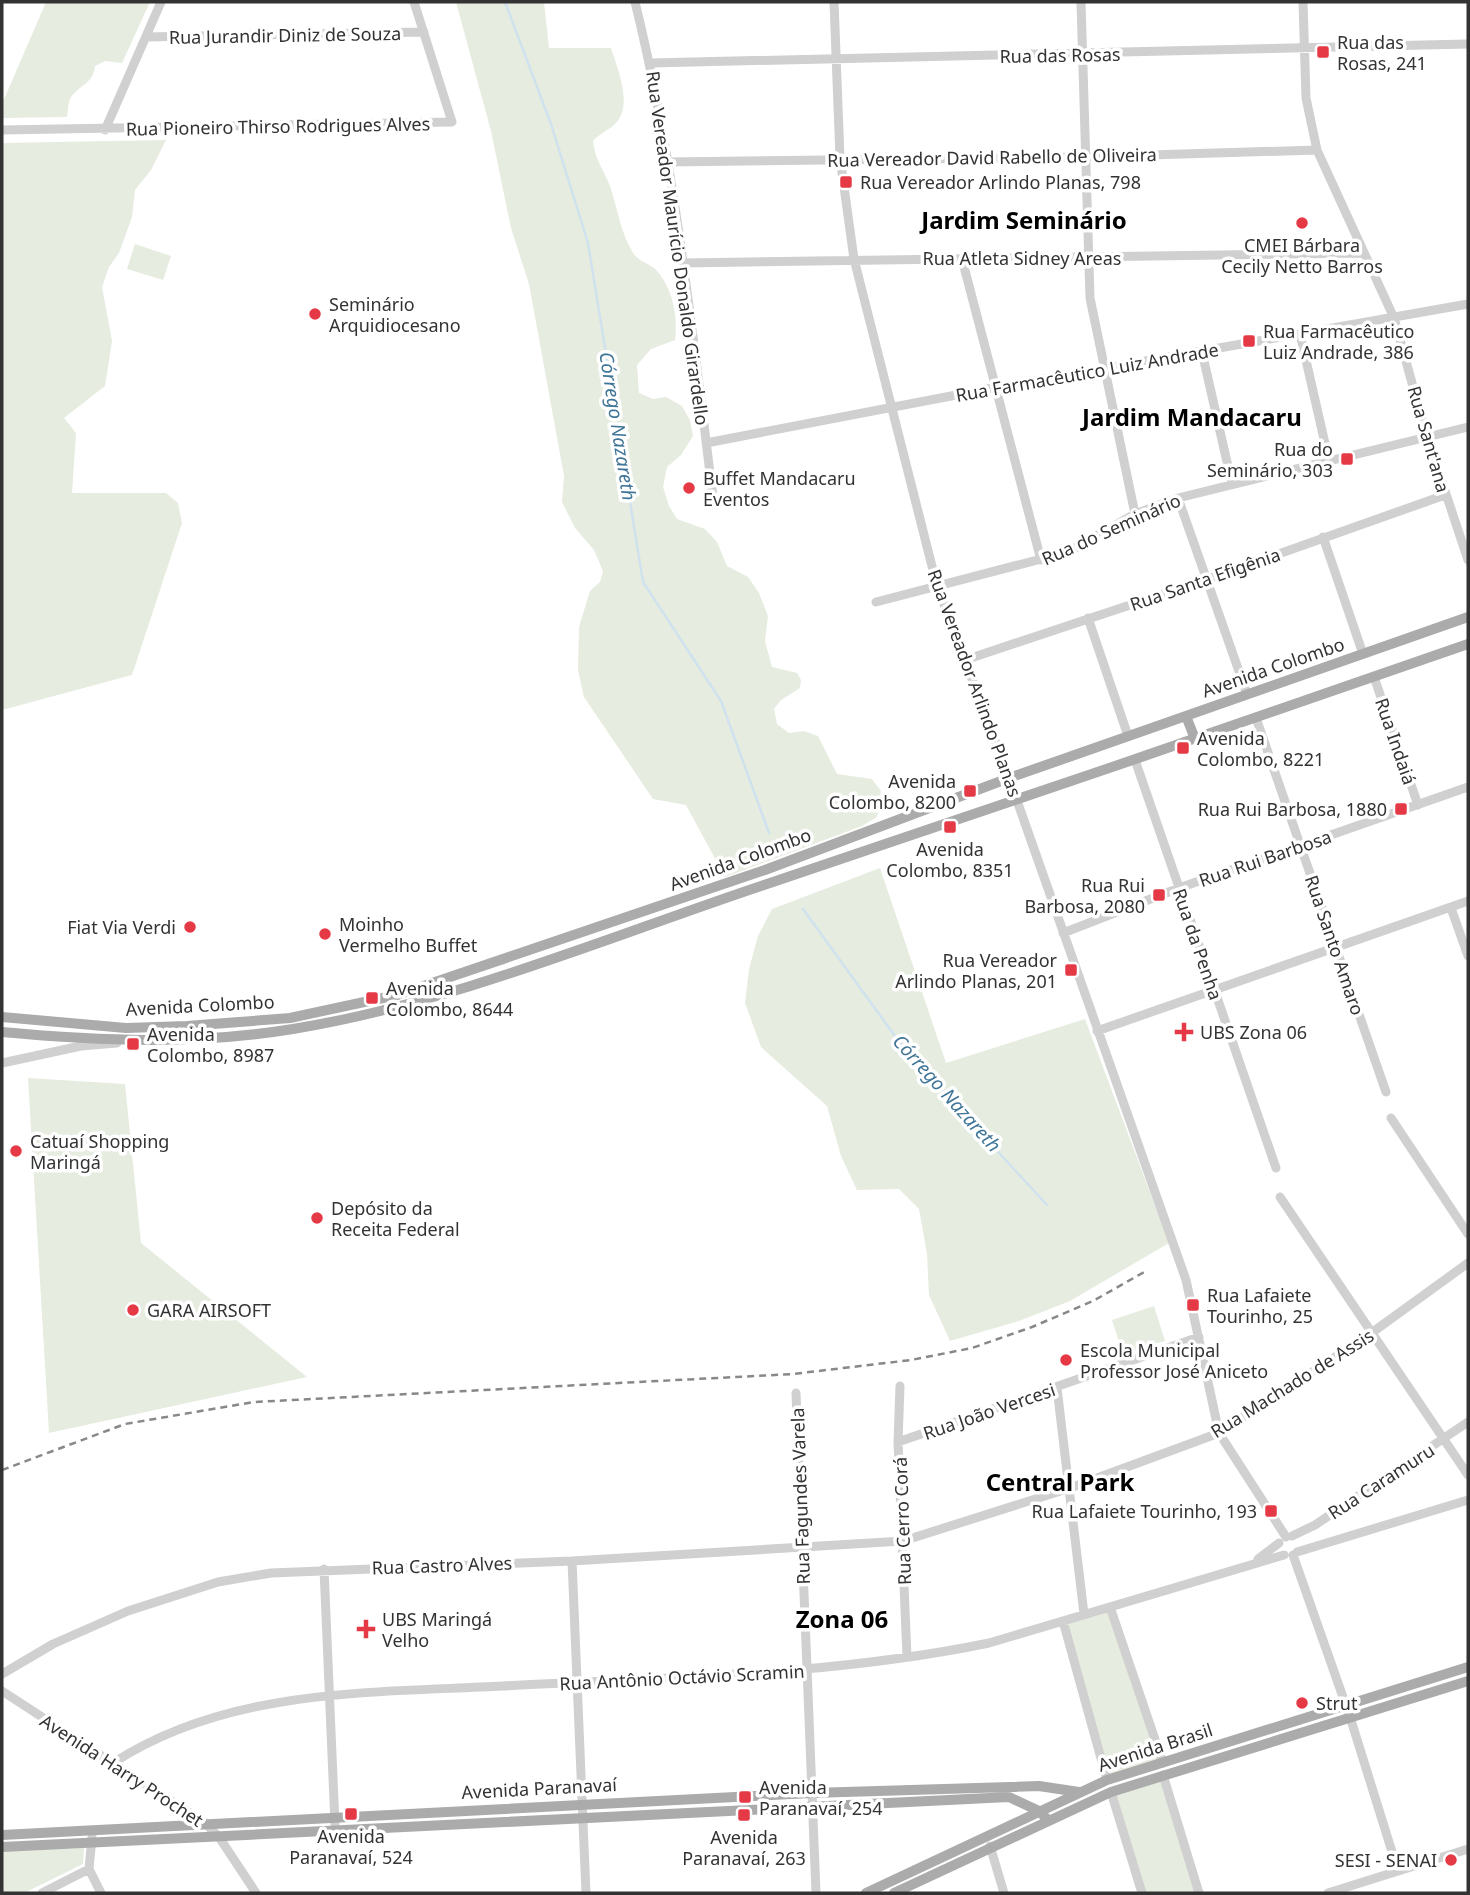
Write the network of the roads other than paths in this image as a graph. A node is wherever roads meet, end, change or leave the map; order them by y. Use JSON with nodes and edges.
{"nodes":[{"id":1,"x":161,"y":2,"type":"edge"},
{"id":2,"x":414,"y":2,"type":"edge"},
{"id":3,"x":635,"y":2,"type":"edge"},
{"id":4,"x":834,"y":2,"type":"edge"},
{"id":5,"x":1081,"y":2,"type":"edge"},
{"id":6,"x":1303,"y":2,"type":"edge"},
{"id":7,"x":424,"y":32,"type":"junction"},
{"id":8,"x":146,"y":37,"type":"junction"},
{"id":9,"x":1468,"y":44,"type":"edge"},
{"id":10,"x":1304,"y":51,"type":"junction"},
{"id":11,"x":1082,"y":55,"type":"junction"},
{"id":12,"x":835,"y":58,"type":"junction"},
{"id":13,"x":652,"y":63,"type":"junction"},
{"id":14,"x":2,"y":130,"type":"edge"},
{"id":15,"x":105,"y":130,"type":"junction"},
{"id":16,"x":1317,"y":150,"type":"junction"},
{"id":17,"x":840,"y":158,"type":"junction"},
{"id":18,"x":1084,"y":158,"type":"junction"},
{"id":19,"x":667,"y":162,"type":"junction"},
{"id":20,"x":1362,"y":253,"type":"junction"},
{"id":21,"x":1086,"y":258,"type":"junction"},
{"id":22,"x":854,"y":259,"type":"junction"},
{"id":23,"x":962,"y":259,"type":"junction"},
{"id":24,"x":683,"y":263,"type":"junction"},
{"id":25,"x":1468,"y":304,"type":"edge"},
{"id":26,"x":1394,"y":318,"type":"junction"},
{"id":27,"x":1300,"y":334,"type":"junction"},
{"id":28,"x":1202,"y":352,"type":"junction"},
{"id":29,"x":1103,"y":369,"type":"junction"},
{"id":30,"x":998,"y":387,"type":"junction"},
{"id":31,"x":891,"y":407,"type":"junction"},
{"id":32,"x":1468,"y":427,"type":"edge"},
{"id":33,"x":1427,"y":437,"type":"junction"},
{"id":34,"x":706,"y":443,"type":"junction"},
{"id":35,"x":1329,"y":461,"type":"junction"},
{"id":36,"x":1231,"y":484,"type":"junction"},
{"id":37,"x":1445,"y":495,"type":"junction"},
{"id":38,"x":713,"y":497,"type":"dead end"},
{"id":39,"x":1178,"y":498,"type":"junction"},
{"id":40,"x":1135,"y":514,"type":"junction"},
{"id":41,"x":1324,"y":537,"type":"junction"},
{"id":42,"x":1041,"y":560,"type":"junction"},
{"id":43,"x":1468,"y":560,"type":"edge"},
{"id":44,"x":1205,"y":580,"type":"junction"},
{"id":45,"x":937,"y":586,"type":"junction"},
{"id":46,"x":876,"y":602,"type":"dead end"},
{"id":47,"x":1468,"y":617,"type":"edge"},
{"id":48,"x":1088,"y":618,"type":"junction"},
{"id":49,"x":1468,"y":643,"type":"edge"},
{"id":50,"x":1363,"y":654,"type":"junction"},
{"id":51,"x":965,"y":660,"type":"junction"},
{"id":52,"x":1374,"y":677,"type":"junction"},
{"id":53,"x":1247,"y":694,"type":"junction"},
{"id":54,"x":1186,"y":716,"type":"junction"},
{"id":55,"x":1256,"y":718,"type":"junction"},
{"id":56,"x":1128,"y":736,"type":"junction"},
{"id":57,"x":1195,"y":739,"type":"junction"},
{"id":58,"x":1135,"y":760,"type":"junction"},
{"id":59,"x":1009,"y":778,"type":"junction"},
{"id":60,"x":1468,"y":787,"type":"edge"},
{"id":61,"x":1017,"y":802,"type":"junction"},
{"id":62,"x":1418,"y":805,"type":"junction"},
{"id":63,"x":1300,"y":845,"type":"junction"},
{"id":64,"x":1179,"y":888,"type":"junction"},
{"id":65,"x":1468,"y":901,"type":"edge"},
{"id":66,"x":1451,"y":908,"type":"junction"},
{"id":67,"x":1063,"y":933,"type":"junction"},
{"id":68,"x":1336,"y":948,"type":"junction"},
{"id":69,"x":1468,"y":956,"type":"edge"},
{"id":70,"x":1213,"y":991,"type":"junction"},
{"id":71,"x":2,"y":1017,"type":"edge"},
{"id":72,"x":1097,"y":1031,"type":"junction"},
{"id":73,"x":2,"y":1032,"type":"edge"},
{"id":74,"x":131,"y":1042,"type":"junction"},
{"id":75,"x":2,"y":1063,"type":"edge"},
{"id":76,"x":1387,"y":1092,"type":"dead end"},
{"id":77,"x":1391,"y":1118,"type":"dead end"},
{"id":78,"x":1276,"y":1168,"type":"dead end"},
{"id":79,"x":1280,"y":1197,"type":"dead end"},
{"id":80,"x":1468,"y":1234,"type":"edge"},
{"id":81,"x":1468,"y":1263,"type":"edge"},
{"id":82,"x":1370,"y":1334,"type":"junction"},
{"id":83,"x":1199,"y":1338,"type":"junction"},
{"id":84,"x":900,"y":1385,"type":"dead end"},
{"id":85,"x":1057,"y":1388,"type":"junction"},
{"id":86,"x":796,"y":1394,"type":"dead end"},
{"id":87,"x":1468,"y":1422,"type":"edge"},
{"id":88,"x":1219,"y":1433,"type":"junction"},
{"id":89,"x":1444,"y":1439,"type":"junction"},
{"id":90,"x":898,"y":1442,"type":"junction"},
{"id":91,"x":1468,"y":1475,"type":"edge"},
{"id":92,"x":1070,"y":1488,"type":"junction"},
{"id":93,"x":1468,"y":1500,"type":"edge"},
{"id":94,"x":1286,"y":1539,"type":"junction"},
{"id":95,"x":903,"y":1541,"type":"junction"},
{"id":96,"x":803,"y":1546,"type":"junction"},
{"id":97,"x":1292,"y":1554,"type":"junction"},
{"id":98,"x":572,"y":1561,"type":"junction"},
{"id":99,"x":1251,"y":1564,"type":"junction"},
{"id":100,"x":324,"y":1569,"type":"junction"},
{"id":101,"x":1110,"y":1607,"type":"junction"},
{"id":102,"x":1084,"y":1614,"type":"junction"},
{"id":103,"x":1063,"y":1622,"type":"junction"},
{"id":104,"x":907,"y":1657,"type":"junction"},
{"id":105,"x":1468,"y":1667,"type":"edge"},
{"id":106,"x":807,"y":1671,"type":"junction"},
{"id":107,"x":2,"y":1674,"type":"edge"},
{"id":108,"x":1468,"y":1681,"type":"edge"},
{"id":109,"x":575,"y":1682,"type":"junction"},
{"id":110,"x":2,"y":1691,"type":"edge"},
{"id":111,"x":328,"y":1695,"type":"junction"},
{"id":112,"x":1345,"y":1704,"type":"junction"},
{"id":113,"x":1350,"y":1717,"type":"junction"},
{"id":114,"x":113,"y":1763,"type":"junction"},
{"id":115,"x":1163,"y":1769,"type":"junction"},
{"id":116,"x":1107,"y":1780,"type":"junction"},
{"id":117,"x":1079,"y":1792,"type":"junction"},
{"id":118,"x":1111,"y":1792,"type":"junction"},
{"id":119,"x":812,"y":1793,"type":"junction"},
{"id":120,"x":582,"y":1804,"type":"junction"},
{"id":121,"x":812,"y":1808,"type":"junction"},
{"id":122,"x":1039,"y":1811,"type":"junction"},
{"id":123,"x":334,"y":1816,"type":"junction"},
{"id":124,"x":583,"y":1818,"type":"junction"},
{"id":125,"x":1048,"y":1820,"type":"junction"},
{"id":126,"x":205,"y":1823,"type":"junction"},
{"id":127,"x":91,"y":1829,"type":"junction"},
{"id":128,"x":336,"y":1832,"type":"junction"},
{"id":129,"x":2,"y":1835,"type":"edge"},
{"id":130,"x":219,"y":1837,"type":"junction"},
{"id":131,"x":92,"y":1843,"type":"junction"},
{"id":132,"x":990,"y":1846,"type":"junction"},
{"id":133,"x":2,"y":1847,"type":"edge"},
{"id":134,"x":1468,"y":1849,"type":"edge"},
{"id":135,"x":89,"y":1869,"type":"junction"},
{"id":136,"x":1398,"y":1871,"type":"junction"},
{"id":137,"x":42,"y":1893,"type":"edge"},
{"id":138,"x":101,"y":1893,"type":"edge"},
{"id":139,"x":256,"y":1893,"type":"edge"},
{"id":140,"x":586,"y":1893,"type":"edge"},
{"id":141,"x":816,"y":1893,"type":"edge"},
{"id":142,"x":866,"y":1893,"type":"edge"},
{"id":143,"x":894,"y":1893,"type":"edge"},
{"id":144,"x":1004,"y":1893,"type":"edge"},
{"id":145,"x":1142,"y":1893,"type":"edge"},
{"id":146,"x":1199,"y":1893,"type":"edge"},
{"id":147,"x":1328,"y":1893,"type":"edge"}],
"edges":[{"from":1,"to":8,"type":"street"},
{"from":2,"to":7,"type":"street"},
{"from":3,"to":13,"type":"street","name":"Rua Vereador Maurício Donaldo Girardello"},
{"from":4,"to":12,"type":"street","name":"Rua Vereador Arlindo Planas"},
{"from":5,"to":11,"type":"street"},
{"from":6,"to":10,"type":"street","name":"Rua Sant'ana"},
{"from":7,"to":8,"type":"street","name":"Rua Jurandir Diniz de Souza"},
{"from":7,"to":15,"type":"street","name":"Rua Pioneiro Thirso Rodrigues Alves"},
{"from":8,"to":15,"type":"street"},
{"from":9,"to":10,"type":"street","name":"Rua das Rosas"},
{"from":10,"to":11,"type":"street","name":"Rua das Rosas"},
{"from":10,"to":16,"type":"street","name":"Rua Sant'ana"},
{"from":11,"to":12,"type":"street","name":"Rua das Rosas"},
{"from":11,"to":18,"type":"street"},
{"from":12,"to":13,"type":"street","name":"Rua das Rosas"},
{"from":12,"to":17,"type":"street","name":"Rua Vereador Arlindo Planas"},
{"from":13,"to":19,"type":"street","name":"Rua Vereador Maurício Donaldo Girardello"},
{"from":14,"to":15,"type":"street","name":"Rua Pioneiro Thirso Rodrigues Alves"},
{"from":16,"to":18,"type":"street","name":"Rua Vereador David Rabello de Oliveira"},
{"from":16,"to":20,"type":"street","name":"Rua Sant'ana"},
{"from":17,"to":18,"type":"street","name":"Rua Vereador David Rabello de Oliveira"},
{"from":17,"to":19,"type":"street","name":"Rua Vereador David Rabello de Oliveira"},
{"from":17,"to":22,"type":"street","name":"Rua Vereador Arlindo Planas"},
{"from":18,"to":21,"type":"street"},
{"from":19,"to":24,"type":"street","name":"Rua Vereador Maurício Donaldo Girardello"},
{"from":20,"to":21,"type":"street","name":"Rua Atleta Sidney Areas"},
{"from":20,"to":26,"type":"street","name":"Rua Sant'ana"},
{"from":21,"to":23,"type":"street","name":"Rua Atleta Sidney Areas"},
{"from":21,"to":29,"type":"street"},
{"from":22,"to":23,"type":"street","name":"Rua Atleta Sidney Areas"},
{"from":22,"to":24,"type":"street","name":"Rua Atleta Sidney Areas"},
{"from":22,"to":31,"type":"street","name":"Rua Vereador Arlindo Planas"},
{"from":23,"to":30,"type":"street"},
{"from":24,"to":34,"type":"street","name":"Rua Vereador Maurício Donaldo Girardello"},
{"from":25,"to":26,"type":"street","name":"Rua Farmacêutico Luiz Andrade"},
{"from":26,"to":27,"type":"street","name":"Rua Farmacêutico Luiz Andrade"},
{"from":26,"to":33,"type":"street","name":"Rua Sant'ana"},
{"from":27,"to":28,"type":"street","name":"Rua Farmacêutico Luiz Andrade"},
{"from":27,"to":35,"type":"street"},
{"from":28,"to":29,"type":"street","name":"Rua Farmacêutico Luiz Andrade"},
{"from":28,"to":36,"type":"street"},
{"from":29,"to":30,"type":"street","name":"Rua Farmacêutico Luiz Andrade"},
{"from":29,"to":40,"type":"street"},
{"from":30,"to":31,"type":"street","name":"Rua Farmacêutico Luiz Andrade"},
{"from":30,"to":42,"type":"street"},
{"from":31,"to":34,"type":"street","name":"Rua Farmacêutico Luiz Andrade"},
{"from":31,"to":45,"type":"street","name":"Rua Vereador Arlindo Planas"},
{"from":32,"to":33,"type":"street","name":"Rua do Seminário"},
{"from":33,"to":35,"type":"street","name":"Rua do Seminário"},
{"from":33,"to":37,"type":"street","name":"Rua Sant'ana"},
{"from":34,"to":38,"type":"street","name":"Rua Vereador Maurício Donaldo Girardello"},
{"from":35,"to":36,"type":"street","name":"Rua do Seminário"},
{"from":36,"to":39,"type":"street","name":"Rua do Seminário"},
{"from":37,"to":41,"type":"street","name":"Rua Santa Efigênia"},
{"from":37,"to":43,"type":"street","name":"Rua Sant'ana"},
{"from":39,"to":40,"type":"street","name":"Rua do Seminário"},
{"from":39,"to":44,"type":"street"},
{"from":40,"to":42,"type":"street","name":"Rua do Seminário"},
{"from":41,"to":44,"type":"street","name":"Rua Santa Efigênia"},
{"from":41,"to":50,"type":"street"},
{"from":42,"to":45,"type":"street","name":"Rua do Seminário"},
{"from":44,"to":48,"type":"street","name":"Rua Santa Efigênia"},
{"from":44,"to":53,"type":"street"},
{"from":45,"to":46,"type":"street","name":"Rua do Seminário"},
{"from":45,"to":51,"type":"street","name":"Rua Vereador Arlindo Planas"},
{"from":47,"to":50,"type":"main road","name":"Avenida Colombo"},
{"from":48,"to":51,"type":"street","name":"Rua Santa Efigênia"},
{"from":48,"to":56,"type":"street"},
{"from":49,"to":52,"type":"main road","name":"Avenida Colombo"},
{"from":50,"to":53,"type":"main road","name":"Avenida Colombo"},
{"from":51,"to":59,"type":"street","name":"Rua Vereador Arlindo Planas"},
{"from":52,"to":55,"type":"main road","name":"Avenida Colombo"},
{"from":52,"to":62,"type":"street","name":"Rua Indaiá"},
{"from":53,"to":54,"type":"main road","name":"Avenida Colombo"},
{"from":54,"to":56,"type":"main road","name":"Avenida Colombo"},
{"from":54,"to":57,"type":"main road"},
{"from":55,"to":57,"type":"main road","name":"Avenida Colombo"},
{"from":55,"to":63,"type":"street","name":"Rua Santo Amaro"},
{"from":56,"to":59,"type":"main road","name":"Avenida Colombo"},
{"from":57,"to":58,"type":"main road","name":"Avenida Colombo"},
{"from":58,"to":61,"type":"main road","name":"Avenida Colombo"},
{"from":58,"to":64,"type":"street","name":"Rua da Penha"},
{"from":59,"to":61,"type":"street","name":"Rua Vereador Arlindo Planas"},
{"from":59,"to":71,"type":"main road","name":"Avenida Colombo"},
{"from":60,"to":62,"type":"street","name":"Rua Rui Barbosa"},
{"from":61,"to":67,"type":"street","name":"Rua Vereador Arlindo Planas"},
{"from":61,"to":74,"type":"main road","name":"Avenida Colombo"},
{"from":62,"to":63,"type":"street","name":"Rua Rui Barbosa"},
{"from":63,"to":64,"type":"street","name":"Rua Rui Barbosa"},
{"from":63,"to":68,"type":"street","name":"Rua Santo Amaro"},
{"from":64,"to":67,"type":"street","name":"Rua Rui Barbosa"},
{"from":64,"to":70,"type":"street","name":"Rua da Penha"},
{"from":65,"to":66,"type":"street"},
{"from":66,"to":68,"type":"street"},
{"from":66,"to":69,"type":"street"},
{"from":67,"to":72,"type":"street","name":"Rua Vereador Arlindo Planas"},
{"from":68,"to":70,"type":"street"},
{"from":68,"to":76,"type":"street","name":"Rua Santo Amaro"},
{"from":70,"to":72,"type":"street"},
{"from":70,"to":78,"type":"street","name":"Rua da Penha"},
{"from":72,"to":83,"type":"street","name":"Rua Vereador Arlindo Planas"},
{"from":73,"to":74,"type":"main road","name":"Avenida Colombo"},
{"from":74,"to":75,"type":"street"},
{"from":77,"to":80,"type":"street"},
{"from":79,"to":82,"type":"street"},
{"from":81,"to":82,"type":"street","name":"Rua Machado de Assis"},
{"from":82,"to":88,"type":"street","name":"Rua Machado de Assis"},
{"from":82,"to":89,"type":"street"},
{"from":83,"to":85,"type":"street","name":"Rua João Vercesi"},
{"from":83,"to":88,"type":"street","name":"Rua Vereador Arlindo Planas"},
{"from":84,"to":90,"type":"street","name":"Rua Cerro Corá"},
{"from":85,"to":90,"type":"street","name":"Rua João Vercesi"},
{"from":85,"to":92,"type":"street"},
{"from":86,"to":96,"type":"street","name":"Rua Fagundes Varela"},
{"from":87,"to":89,"type":"street","name":"Rua Caramuru"},
{"from":88,"to":92,"type":"street","name":"Rua Machado de Assis"},
{"from":88,"to":94,"type":"street"},
{"from":89,"to":91,"type":"street"},
{"from":89,"to":94,"type":"street","name":"Rua Caramuru"},
{"from":90,"to":95,"type":"street","name":"Rua Cerro Corá"},
{"from":92,"to":95,"type":"street","name":"Rua Machado de Assis"},
{"from":92,"to":102,"type":"street"},
{"from":93,"to":97,"type":"street","name":"Rua Antônio Octávio Scramin"},
{"from":94,"to":97,"type":"street"},
{"from":94,"to":97,"type":"street"},
{"from":94,"to":99,"type":"street","name":"Rua Antônio Octávio Scramin"},
{"from":95,"to":96,"type":"street","name":"Rua Castro Alves"},
{"from":95,"to":104,"type":"street","name":"Rua Cerro Corá"},
{"from":96,"to":98,"type":"street","name":"Rua Castro Alves"},
{"from":96,"to":106,"type":"street","name":"Rua Fagundes Varela"},
{"from":97,"to":99,"type":"street","name":"Rua Antônio Octávio Scramin"},
{"from":97,"to":112,"type":"street"},
{"from":98,"to":100,"type":"street","name":"Rua Castro Alves"},
{"from":98,"to":109,"type":"street"},
{"from":99,"to":101,"type":"street","name":"Rua Antônio Octávio Scramin"},
{"from":100,"to":107,"type":"street","name":"Rua Castro Alves"},
{"from":100,"to":111,"type":"street"},
{"from":101,"to":102,"type":"street","name":"Rua Antônio Octávio Scramin"},
{"from":101,"to":115,"type":"street"},
{"from":102,"to":103,"type":"street","name":"Rua Antônio Octávio Scramin"},
{"from":103,"to":104,"type":"street","name":"Rua Antônio Octávio Scramin"},
{"from":103,"to":116,"type":"street"},
{"from":104,"to":106,"type":"street","name":"Rua Antônio Octávio Scramin"},
{"from":105,"to":112,"type":"main road","name":"Avenida Brasil"},
{"from":106,"to":109,"type":"street","name":"Rua Antônio Octávio Scramin"},
{"from":106,"to":119,"type":"street","name":"Rua Fagundes Varela"},
{"from":108,"to":113,"type":"main road","name":"Avenida Brasil"},
{"from":109,"to":111,"type":"street","name":"Rua Antônio Octávio Scramin"},
{"from":109,"to":120,"type":"street"},
{"from":110,"to":114,"type":"street","name":"Avenida Harry Prochet"},
{"from":111,"to":114,"type":"street","name":"Rua Antônio Octávio Scramin"},
{"from":111,"to":123,"type":"street"},
{"from":112,"to":113,"type":"street"},
{"from":112,"to":115,"type":"main road","name":"Avenida Brasil"},
{"from":113,"to":115,"type":"main road","name":"Avenida Brasil"},
{"from":113,"to":136,"type":"street"},
{"from":114,"to":126,"type":"street","name":"Avenida Harry Prochet"},
{"from":115,"to":116,"type":"main road","name":"Avenida Brasil"},
{"from":115,"to":118,"type":"main road","name":"Avenida Brasil"},
{"from":115,"to":146,"type":"street"},
{"from":116,"to":117,"type":"main road","name":"Avenida Brasil"},
{"from":117,"to":119,"type":"main road","name":"Avenida Paranavaí"},
{"from":117,"to":122,"type":"main road","name":"Avenida Brasil"},
{"from":118,"to":125,"type":"main road","name":"Avenida Brasil"},
{"from":118,"to":145,"type":"street"},
{"from":119,"to":120,"type":"main road","name":"Avenida Paranavaí"},
{"from":119,"to":121,"type":"street","name":"Rua Fagundes Varela"},
{"from":120,"to":123,"type":"main road","name":"Avenida Paranavaí"},
{"from":120,"to":124,"type":"street"},
{"from":121,"to":122,"type":"main road","name":"Avenida Paranavaí"},
{"from":121,"to":124,"type":"main road","name":"Avenida Paranavaí"},
{"from":121,"to":141,"type":"street","name":"Rua Fagundes Varela"},
{"from":122,"to":125,"type":"main road","name":"Avenida Paranavaí"},
{"from":122,"to":142,"type":"main road","name":"Avenida Brasil"},
{"from":123,"to":126,"type":"main road","name":"Avenida Paranavaí"},
{"from":123,"to":128,"type":"street"},
{"from":124,"to":128,"type":"main road","name":"Avenida Paranavaí"},
{"from":124,"to":140,"type":"street"},
{"from":125,"to":132,"type":"main road","name":"Avenida Brasil"},
{"from":126,"to":127,"type":"main road","name":"Avenida Paranavaí"},
{"from":126,"to":130,"type":"street","name":"Avenida Harry Prochet"},
{"from":127,"to":129,"type":"main road","name":"Avenida Paranavaí"},
{"from":127,"to":131,"type":"street"},
{"from":128,"to":130,"type":"main road","name":"Avenida Paranavaí"},
{"from":130,"to":131,"type":"main road","name":"Avenida Paranavaí"},
{"from":130,"to":139,"type":"street","name":"Avenida Harry Prochet"},
{"from":131,"to":133,"type":"main road","name":"Avenida Paranavaí"},
{"from":131,"to":135,"type":"street"},
{"from":132,"to":143,"type":"main road","name":"Avenida Brasil"},
{"from":132,"to":144,"type":"street"},
{"from":134,"to":136,"type":"street"},
{"from":135,"to":137,"type":"street"},
{"from":135,"to":138,"type":"street"},
{"from":136,"to":147,"type":"street"}]}
